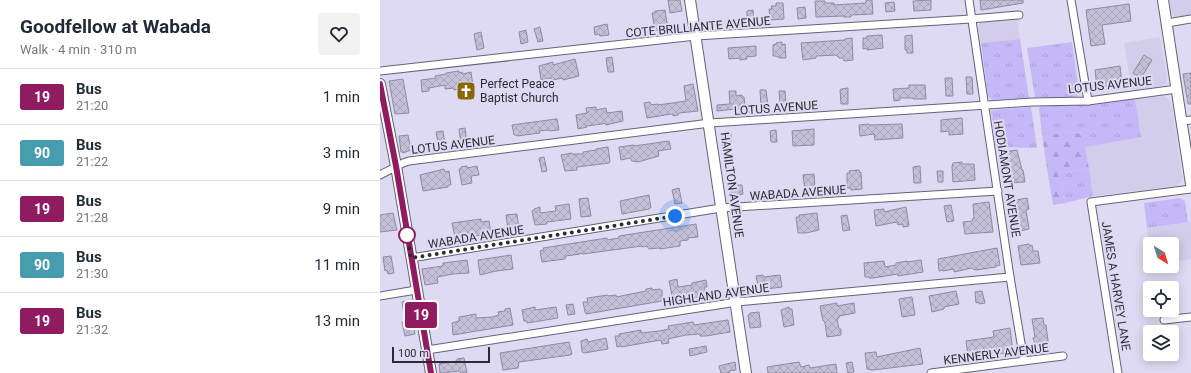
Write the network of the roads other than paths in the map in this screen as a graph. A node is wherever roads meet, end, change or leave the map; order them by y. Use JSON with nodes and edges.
{"nodes":[{"id":1,"x":690,"y":0,"type":"edge"},
{"id":2,"x":969,"y":0,"type":"edge"},
{"id":3,"x":1071,"y":0,"type":"edge"},
{"id":4,"x":1163,"y":0,"type":"edge"},
{"id":5,"x":1019,"y":14,"type":"dead end"},
{"id":6,"x":972,"y":19,"type":"junction"},
{"id":7,"x":1191,"y":19,"type":"edge"},
{"id":8,"x":1167,"y":23,"type":"junction"},
{"id":9,"x":696,"y":36,"type":"junction"},
{"id":10,"x":380,"y":71,"type":"edge"},
{"id":11,"x":380,"y":84,"type":"edge"},
{"id":12,"x":1177,"y":88,"type":"junction"},
{"id":13,"x":1088,"y":101,"type":"junction"},
{"id":14,"x":984,"y":105,"type":"junction"},
{"id":15,"x":1187,"y":121,"type":"edge"},
{"id":16,"x":710,"y":123,"type":"junction"},
{"id":17,"x":396,"y":166,"type":"junction"},
{"id":18,"x":380,"y":175,"type":"edge"},
{"id":19,"x":1191,"y":184,"type":"edge"},
{"id":20,"x":1191,"y":188,"type":"edge"},
{"id":21,"x":998,"y":191,"type":"junction"},
{"id":22,"x":722,"y":208,"type":"junction"},
{"id":23,"x":411,"y":258,"type":"junction"},
{"id":24,"x":1010,"y":277,"type":"junction"},
{"id":25,"x":416,"y":290,"type":"junction"},
{"id":26,"x":380,"y":296,"type":"edge"},
{"id":27,"x":736,"y":302,"type":"junction"},
{"id":28,"x":1191,"y":317,"type":"edge"},
{"id":29,"x":1164,"y":320,"type":"dead end"},
{"id":30,"x":427,"y":350,"type":"junction"},
{"id":31,"x":1064,"y":356,"type":"dead end"},
{"id":32,"x":1024,"y":361,"type":"junction"},
{"id":33,"x":431,"y":373,"type":"edge"},
{"id":34,"x":746,"y":373,"type":"edge"},
{"id":35,"x":931,"y":373,"type":"edge"},
{"id":36,"x":1118,"y":373,"type":"edge"}],
"edges":[{"from":1,"to":9,"type":"main road","name":"HAMILTON AVENUE"},
{"from":2,"to":6,"type":"street","name":"HODIAMONT AVENUE"},
{"from":3,"to":13,"type":"street"},
{"from":4,"to":8,"type":"main road"},
{"from":5,"to":6,"type":"street","name":"COTE BRILLIANTE AVENUE"},
{"from":6,"to":9,"type":"street","name":"COTE BRILLIANTE AVENUE"},
{"from":6,"to":14,"type":"street","name":"HODIAMONT AVENUE"},
{"from":7,"to":8,"type":"street"},
{"from":8,"to":12,"type":"main road"},
{"from":9,"to":10,"type":"street","name":"COTE BRILLIANTE AVENUE"},
{"from":9,"to":16,"type":"main road","name":"HAMILTON AVENUE"},
{"from":11,"to":17,"type":"main road"},
{"from":12,"to":13,"type":"street","name":"LOTUS AVENUE"},
{"from":12,"to":15,"type":"main road"},
{"from":13,"to":14,"type":"street","name":"LOTUS AVENUE"},
{"from":14,"to":16,"type":"street","name":"LOTUS AVENUE"},
{"from":14,"to":21,"type":"street","name":"HODIAMONT AVENUE"},
{"from":15,"to":19,"type":"main road"},
{"from":16,"to":17,"type":"street","name":"LOTUS AVENUE"},
{"from":16,"to":22,"type":"main road","name":"HAMILTON AVENUE"},
{"from":17,"to":18,"type":"street","name":"LOTUS AVENUE"},
{"from":17,"to":23,"type":"main road"},
{"from":20,"to":36,"type":"street","name":"JAMES A HARVEY LANE"},
{"from":21,"to":22,"type":"street","name":"WABADA AVENUE"},
{"from":21,"to":24,"type":"street","name":"HODIAMONT AVENUE"},
{"from":22,"to":23,"type":"street","name":"WABADA AVENUE"},
{"from":22,"to":27,"type":"main road","name":"HAMILTON AVENUE"},
{"from":23,"to":25,"type":"main road"},
{"from":24,"to":27,"type":"street","name":"HIGHLAND AVENUE"},
{"from":24,"to":32,"type":"street","name":"HODIAMONT AVENUE"},
{"from":25,"to":26,"type":"street"},
{"from":25,"to":30,"type":"main road"},
{"from":27,"to":30,"type":"street","name":"HIGHLAND AVENUE"},
{"from":27,"to":34,"type":"main road","name":"HAMILTON AVENUE"},
{"from":28,"to":29,"type":"street"},
{"from":30,"to":33,"type":"main road"},
{"from":31,"to":32,"type":"street","name":"KENNERLY AVENUE"},
{"from":32,"to":35,"type":"street","name":"KENNERLY AVENUE"}]}
